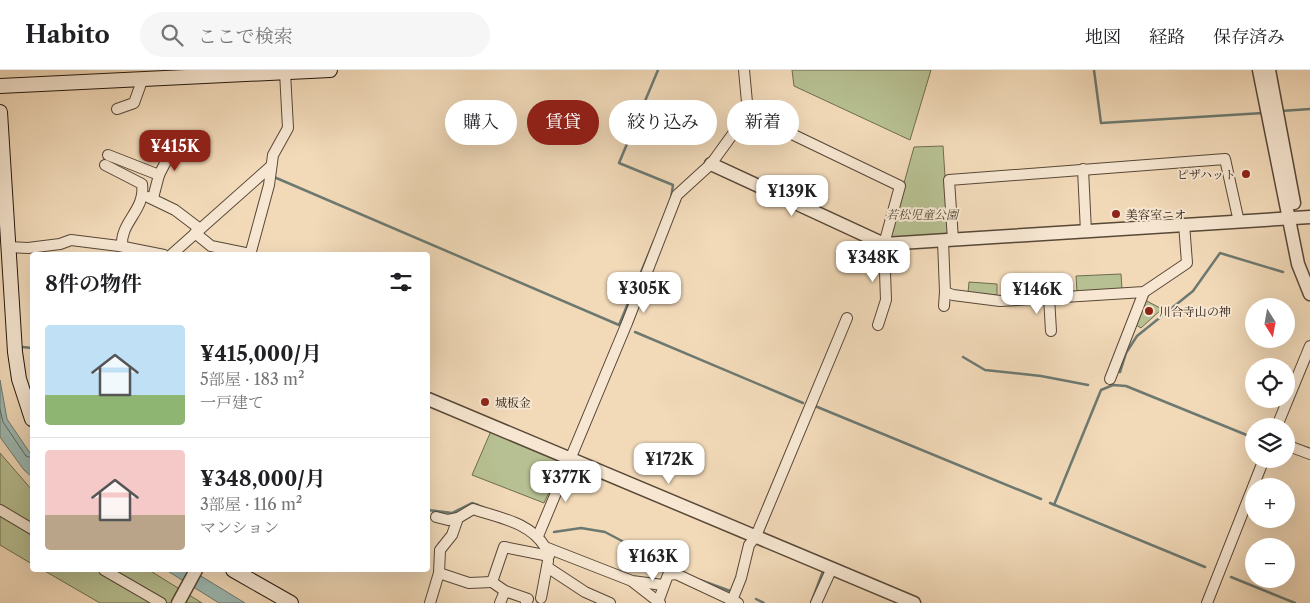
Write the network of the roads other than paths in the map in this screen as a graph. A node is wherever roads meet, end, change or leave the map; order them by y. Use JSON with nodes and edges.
{"nodes":[{"id":1,"x":330,"y":70,"type":"edge"},
{"id":2,"x":744,"y":70,"type":"edge"},
{"id":3,"x":1260,"y":70,"type":"edge"},
{"id":4,"x":1269,"y":70,"type":"edge"},
{"id":5,"x":285,"y":72,"type":"junction"},
{"id":6,"x":143,"y":78,"type":"junction"},
{"id":7,"x":0,"y":86,"type":"edge"},
{"id":8,"x":747,"y":100,"type":"edge"},
{"id":9,"x":117,"y":109,"type":"dead end"},
{"id":10,"x":0,"y":112,"type":"edge"},
{"id":11,"x":799,"y":137,"type":"edge"},
{"id":12,"x":178,"y":138,"type":"dead end"},
{"id":13,"x":727,"y":142,"type":"edge"},
{"id":14,"x":711,"y":164,"type":"junction"},
{"id":15,"x":270,"y":167,"type":"junction"},
{"id":16,"x":1083,"y":169,"type":"junction"},
{"id":17,"x":159,"y":175,"type":"junction"},
{"id":18,"x":148,"y":197,"type":"junction"},
{"id":19,"x":1310,"y":217,"type":"edge"},
{"id":20,"x":1292,"y":218,"type":"junction"},
{"id":21,"x":1239,"y":222,"type":"junction"},
{"id":22,"x":1184,"y":224,"type":"junction"},
{"id":23,"x":198,"y":231,"type":"junction"},
{"id":24,"x":1086,"y":232,"type":"junction"},
{"id":25,"x":948,"y":240,"type":"junction"},
{"id":26,"x":884,"y":244,"type":"junction"},
{"id":27,"x":8,"y":247,"type":"junction"},
{"id":28,"x":124,"y":249,"type":"edge"},
{"id":29,"x":144,"y":252,"type":"edge"},
{"id":30,"x":174,"y":252,"type":"edge"},
{"id":31,"x":237,"y":252,"type":"edge"},
{"id":32,"x":251,"y":252,"type":"edge"},
{"id":33,"x":1310,"y":274,"type":"edge"},
{"id":34,"x":945,"y":292,"type":"junction"},
{"id":35,"x":1144,"y":292,"type":"junction"},
{"id":36,"x":1310,"y":294,"type":"edge"},
{"id":37,"x":1049,"y":298,"type":"junction"},
{"id":38,"x":944,"y":306,"type":"dead end"},
{"id":39,"x":847,"y":318,"type":"dead end"},
{"id":40,"x":878,"y":325,"type":"dead end"},
{"id":41,"x":1051,"y":331,"type":"dead end"},
{"id":42,"x":1310,"y":346,"type":"edge"},
{"id":43,"x":1110,"y":378,"type":"dead end"},
{"id":44,"x":430,"y":400,"type":"edge"},
{"id":45,"x":30,"y":412,"type":"edge"},
{"id":46,"x":1280,"y":418,"type":"edge"},
{"id":47,"x":1295,"y":448,"type":"edge"},
{"id":48,"x":1310,"y":454,"type":"edge"},
{"id":49,"x":571,"y":460,"type":"junction"},
{"id":50,"x":1260,"y":468,"type":"edge"},
{"id":51,"x":0,"y":510,"type":"edge"},
{"id":52,"x":436,"y":518,"type":"dead end"},
{"id":53,"x":458,"y":518,"type":"junction"},
{"id":54,"x":30,"y":528,"type":"edge"},
{"id":55,"x":538,"y":536,"type":"junction"},
{"id":56,"x":756,"y":536,"type":"junction"},
{"id":57,"x":547,"y":551,"type":"junction"},
{"id":58,"x":547,"y":567,"type":"junction"},
{"id":59,"x":832,"y":568,"type":"junction"},
{"id":60,"x":108,"y":572,"type":"edge"},
{"id":61,"x":195,"y":572,"type":"edge"},
{"id":62,"x":237,"y":572,"type":"edge"},
{"id":63,"x":439,"y":573,"type":"junction"},
{"id":64,"x":632,"y":581,"type":"junction"},
{"id":65,"x":492,"y":582,"type":"junction"},
{"id":66,"x":663,"y":585,"type":"junction"},
{"id":67,"x":505,"y":592,"type":"junction"},
{"id":68,"x":541,"y":598,"type":"junction"},
{"id":69,"x":527,"y":601,"type":"edge"},
{"id":70,"x":178,"y":602,"type":"edge"},
{"id":71,"x":659,"y":602,"type":"edge"},
{"id":72,"x":734,"y":602,"type":"edge"},
{"id":73,"x":162,"y":603,"type":"edge"},
{"id":74,"x":291,"y":603,"type":"edge"},
{"id":75,"x":430,"y":603,"type":"edge"},
{"id":76,"x":500,"y":603,"type":"edge"},
{"id":77,"x":551,"y":603,"type":"edge"},
{"id":78,"x":610,"y":603,"type":"edge"},
{"id":79,"x":816,"y":603,"type":"edge"},
{"id":80,"x":914,"y":603,"type":"edge"},
{"id":81,"x":1207,"y":603,"type":"edge"}],
"edges":[{"from":1,"to":5,"type":"main road"},
{"from":2,"to":8,"type":"street"},
{"from":3,"to":20,"type":"street"},
{"from":4,"to":20,"type":"street"},
{"from":5,"to":6,"type":"main road"},
{"from":5,"to":15,"type":"street"},
{"from":6,"to":7,"type":"main road"},
{"from":6,"to":9,"type":"street"},
{"from":10,"to":27,"type":"main road"},
{"from":11,"to":26,"type":"street"},
{"from":12,"to":17,"type":"street"},
{"from":13,"to":14,"type":"street"},
{"from":14,"to":26,"type":"street"},
{"from":14,"to":49,"type":"street"},
{"from":15,"to":23,"type":"street"},
{"from":15,"to":32,"type":"street"},
{"from":16,"to":21,"type":"street"},
{"from":16,"to":24,"type":"street"},
{"from":16,"to":25,"type":"street"},
{"from":17,"to":18,"type":"street"},
{"from":17,"to":18,"type":"street"},
{"from":18,"to":23,"type":"street"},
{"from":18,"to":28,"type":"street"},
{"from":19,"to":20,"type":"street"},
{"from":20,"to":21,"type":"street"},
{"from":20,"to":33,"type":"street"},
{"from":20,"to":36,"type":"street"},
{"from":21,"to":22,"type":"street"},
{"from":22,"to":24,"type":"street"},
{"from":22,"to":35,"type":"street"},
{"from":23,"to":30,"type":"street"},
{"from":23,"to":31,"type":"street"},
{"from":24,"to":25,"type":"street"},
{"from":25,"to":26,"type":"street"},
{"from":25,"to":34,"type":"street"},
{"from":26,"to":40,"type":"street"},
{"from":27,"to":28,"type":"street"},
{"from":27,"to":45,"type":"main road"},
{"from":28,"to":29,"type":"street"},
{"from":34,"to":37,"type":"street"},
{"from":34,"to":38,"type":"street"},
{"from":35,"to":37,"type":"street"},
{"from":35,"to":43,"type":"street"},
{"from":37,"to":41,"type":"street"},
{"from":39,"to":56,"type":"street"},
{"from":42,"to":46,"type":"street"},
{"from":44,"to":49,"type":"street"},
{"from":47,"to":48,"type":"street"},
{"from":49,"to":55,"type":"street"},
{"from":49,"to":56,"type":"street"},
{"from":50,"to":81,"type":"street"},
{"from":51,"to":54,"type":"street"},
{"from":52,"to":53,"type":"street"},
{"from":53,"to":55,"type":"street"},
{"from":53,"to":63,"type":"street"},
{"from":55,"to":57,"type":"street"},
{"from":56,"to":59,"type":"street"},
{"from":56,"to":72,"type":"street"},
{"from":57,"to":58,"type":"street"},
{"from":57,"to":64,"type":"street"},
{"from":57,"to":65,"type":"street"},
{"from":58,"to":68,"type":"street"},
{"from":58,"to":78,"type":"street"},
{"from":59,"to":79,"type":"street"},
{"from":59,"to":80,"type":"street"},
{"from":60,"to":73,"type":"street"},
{"from":61,"to":70,"type":"street"},
{"from":62,"to":74,"type":"main road"},
{"from":63,"to":65,"type":"street"},
{"from":63,"to":75,"type":"street"},
{"from":64,"to":66,"type":"street"},
{"from":64,"to":71,"type":"street"},
{"from":65,"to":67,"type":"street"},
{"from":66,"to":71,"type":"street"},
{"from":66,"to":72,"type":"street"},
{"from":67,"to":69,"type":"street"},
{"from":67,"to":76,"type":"street"},
{"from":68,"to":69,"type":"street"},
{"from":68,"to":77,"type":"street"}]}
